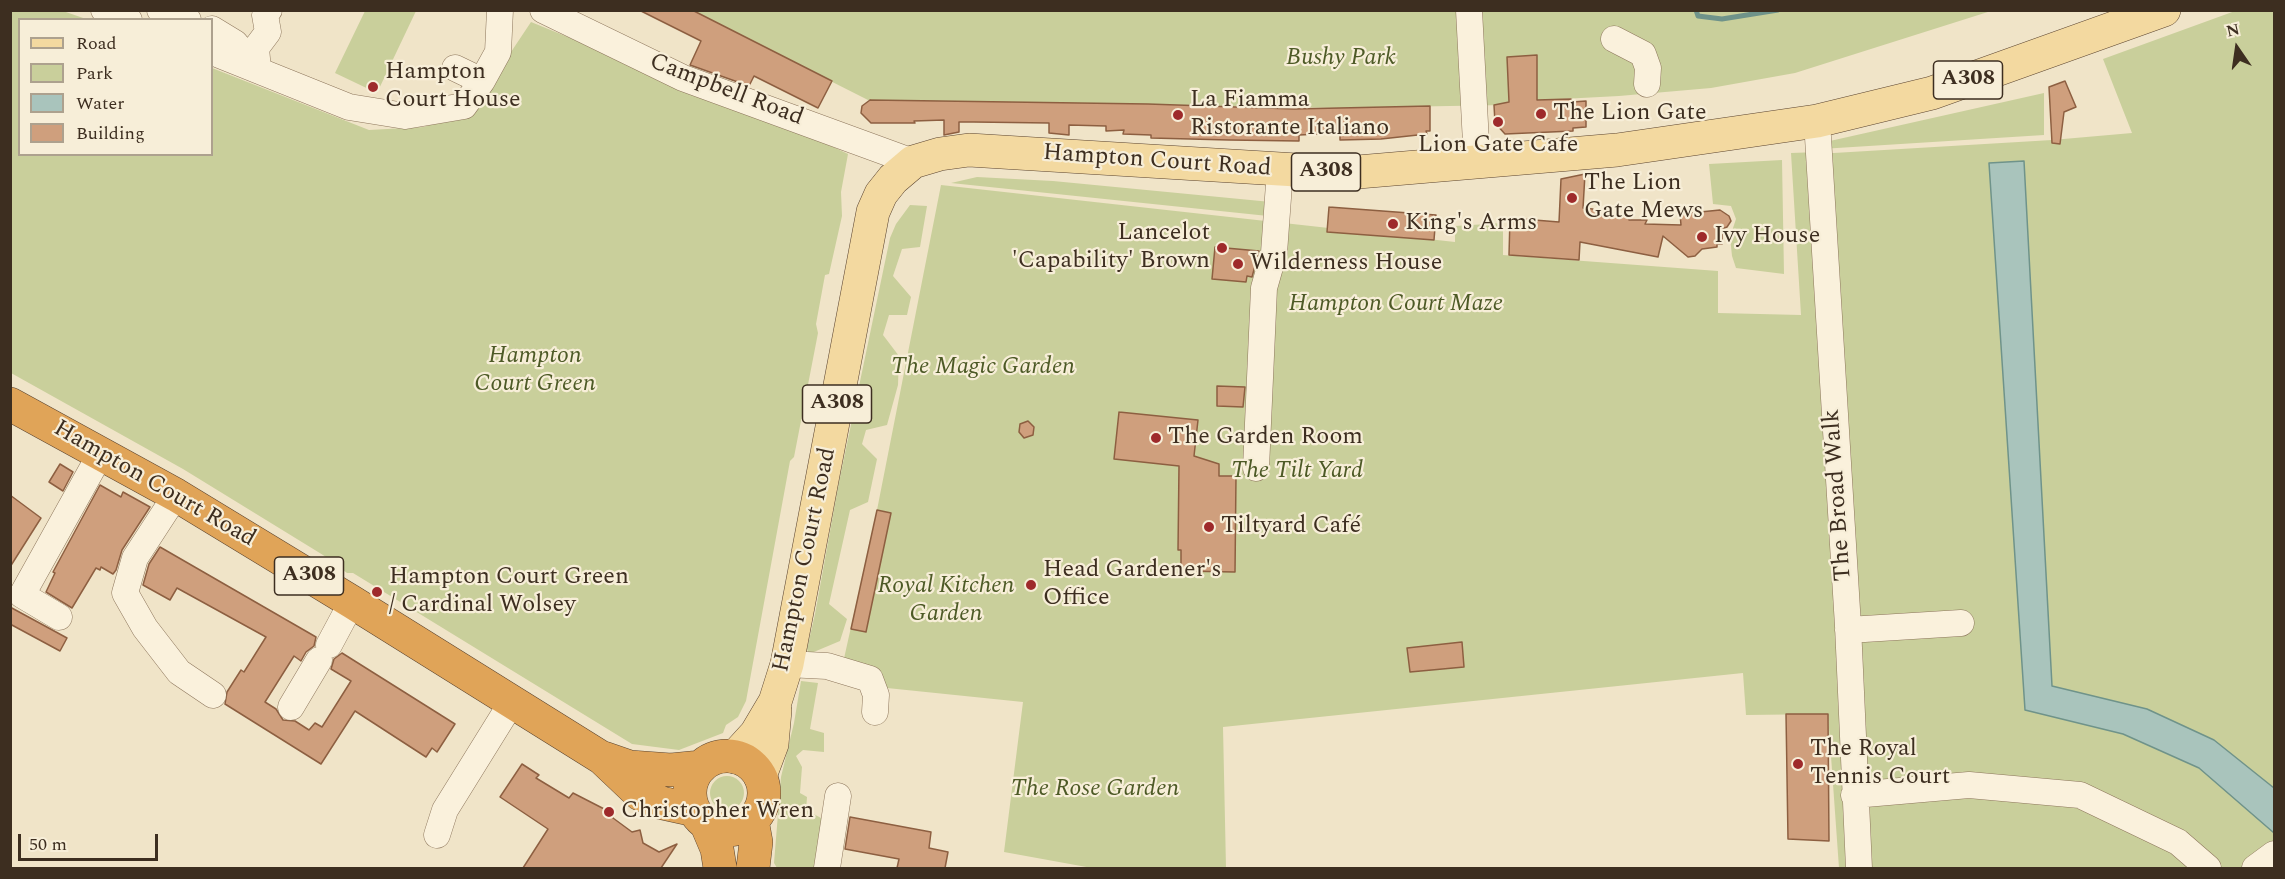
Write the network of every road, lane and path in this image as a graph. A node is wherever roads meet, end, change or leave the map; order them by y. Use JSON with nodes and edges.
{"nodes":[{"id":1,"x":104,"y":10,"type":"edge"},
{"id":2,"x":160,"y":10,"type":"edge"},
{"id":3,"x":220,"y":10,"type":"edge"},
{"id":4,"x":268,"y":10,"type":"edge"},
{"id":5,"x":500,"y":10,"type":"edge"},
{"id":6,"x":543,"y":10,"type":"edge"},
{"id":7,"x":1469,"y":10,"type":"edge"},
{"id":8,"x":2164,"y":10,"type":"edge"},
{"id":9,"x":124,"y":18,"type":"edge"},
{"id":10,"x":182,"y":18,"type":"edge"},
{"id":11,"x":1614,"y":39,"type":"dead end"},
{"id":12,"x":217,"y":40,"type":"edge"},
{"id":13,"x":455,"y":68,"type":"dead end"},
{"id":14,"x":258,"y":70,"type":"junction"},
{"id":15,"x":482,"y":81,"type":"junction"},
{"id":16,"x":1647,"y":84,"type":"dead end"},
{"id":17,"x":1817,"y":121,"type":"junction"},
{"id":18,"x":913,"y":162,"type":"junction"},
{"id":19,"x":1477,"y":162,"type":"junction"},
{"id":20,"x":1280,"y":170,"type":"junction"},
{"id":21,"x":10,"y":404,"type":"edge"},
{"id":22,"x":101,"y":453,"type":"junction"},
{"id":23,"x":1256,"y":468,"type":"dead end"},
{"id":24,"x":176,"y":495,"type":"junction"},
{"id":25,"x":352,"y":602,"type":"junction"},
{"id":26,"x":59,"y":617,"type":"dead end"},
{"id":27,"x":1961,"y":623,"type":"dead end"},
{"id":28,"x":1848,"y":630,"type":"junction"},
{"id":29,"x":787,"y":664,"type":"junction"},
{"id":30,"x":213,"y":695,"type":"dead end"},
{"id":31,"x":512,"y":702,"type":"junction"},
{"id":32,"x":291,"y":707,"type":"dead end"},
{"id":33,"x":875,"y":712,"type":"dead end"},
{"id":34,"x":602,"y":758,"type":"junction"},
{"id":35,"x":701,"y":767,"type":"junction"},
{"id":36,"x":747,"y":767,"type":"junction"},
{"id":37,"x":1854,"y":795,"type":"junction"},
{"id":38,"x":838,"y":796,"type":"dead end"},
{"id":39,"x":700,"y":816,"type":"junction"},
{"id":40,"x":752,"y":820,"type":"junction"},
{"id":41,"x":437,"y":835,"type":"dead end"},
{"id":42,"x":2274,"y":854,"type":"edge"},
{"id":43,"x":720,"y":868,"type":"edge"},
{"id":44,"x":753,"y":868,"type":"edge"},
{"id":45,"x":827,"y":868,"type":"edge"},
{"id":46,"x":1859,"y":868,"type":"edge"},
{"id":47,"x":2208,"y":868,"type":"edge"},
{"id":48,"x":2255,"y":868,"type":"edge"}],
"edges":[{"from":1,"to":9,"type":"street"},
{"from":2,"to":10,"type":"street"},
{"from":3,"to":12,"type":"street"},
{"from":4,"to":14,"type":"street"},
{"from":5,"to":15,"type":"street"},
{"from":6,"to":18,"type":"street","name":"Campbell Road"},
{"from":7,"to":19,"type":"street"},
{"from":8,"to":17,"type":"main road","name":"Hampton Court Road","number":"A308"},
{"from":11,"to":16,"type":"street"},
{"from":12,"to":14,"type":"street"},
{"from":13,"to":15,"type":"street"},
{"from":14,"to":15,"type":"street"},
{"from":17,"to":19,"type":"main road","name":"Hampton Court Road","number":"A308"},
{"from":17,"to":28,"type":"street","name":"The Broad Walk"},
{"from":18,"to":20,"type":"main road","name":"Hampton Court Road","number":"A308"},
{"from":18,"to":29,"type":"main road","name":"Hampton Court Road","number":"A308"},
{"from":19,"to":20,"type":"main road","name":"Hampton Court Road","number":"A308"},
{"from":20,"to":23,"type":"street"},
{"from":21,"to":22,"type":"highway","name":"Hampton Court Road","number":"A308"},
{"from":22,"to":24,"type":"highway","name":"Hampton Court Road","number":"A308"},
{"from":22,"to":26,"type":"street"},
{"from":24,"to":25,"type":"highway","name":"Hampton Court Road","number":"A308"},
{"from":24,"to":30,"type":"street"},
{"from":25,"to":31,"type":"highway","name":"Hampton Court Road","number":"A308"},
{"from":25,"to":32,"type":"street"},
{"from":27,"to":28,"type":"street"},
{"from":28,"to":37,"type":"street","name":"The Broad Walk"},
{"from":29,"to":33,"type":"street"},
{"from":29,"to":36,"type":"main road","name":"Hampton Court Road","number":"A308"},
{"from":31,"to":34,"type":"highway","name":"Hampton Court Road","number":"A308"},
{"from":31,"to":41,"type":"street"},
{"from":34,"to":35,"type":"highway","name":"Hampton Court Road","number":"A308"},
{"from":34,"to":39,"type":"highway","name":"Hampton Court Road","number":"A308"},
{"from":35,"to":36,"type":"highway"},
{"from":35,"to":39,"type":"highway"},
{"from":36,"to":40,"type":"highway"},
{"from":37,"to":46,"type":"street","name":"The Broad Walk"},
{"from":37,"to":47,"type":"street"},
{"from":38,"to":45,"type":"street"},
{"from":39,"to":40,"type":"highway"},
{"from":39,"to":43,"type":"highway"},
{"from":40,"to":44,"type":"highway"},
{"from":42,"to":48,"type":"street"}]}
